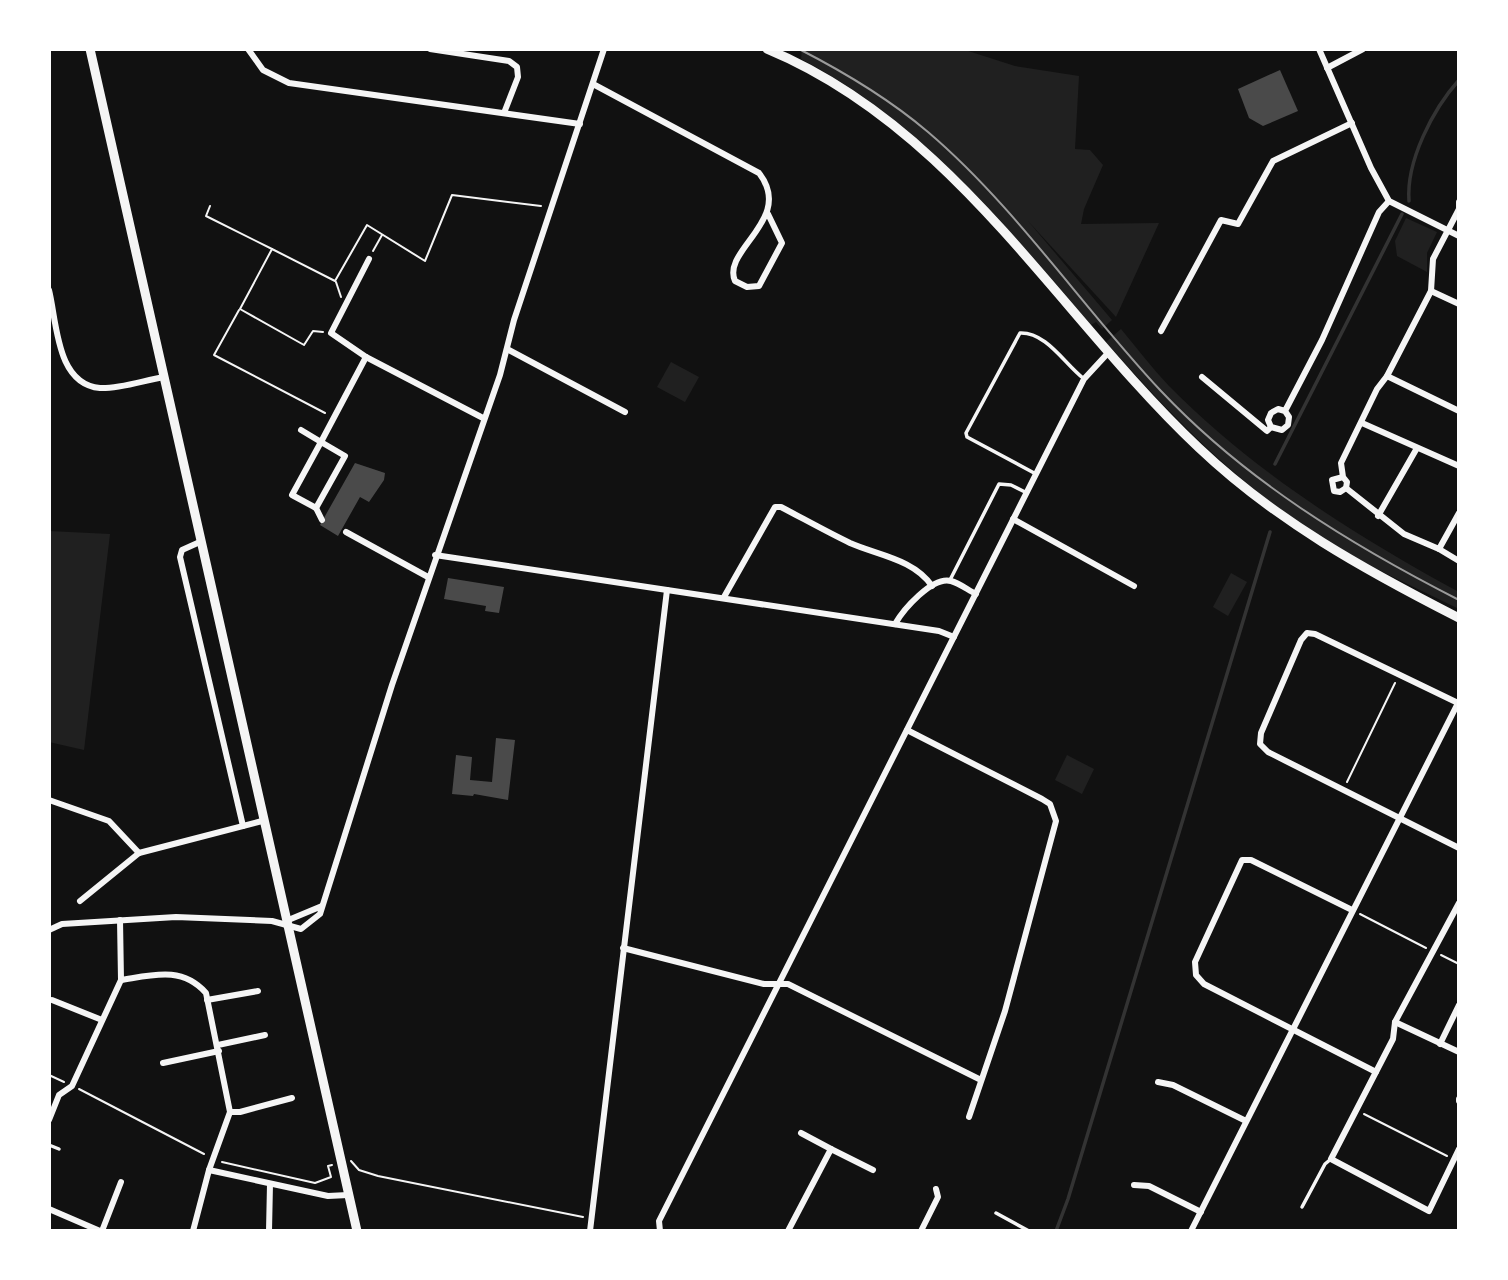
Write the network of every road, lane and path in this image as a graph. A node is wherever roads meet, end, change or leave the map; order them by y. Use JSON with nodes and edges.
{"nodes":[{"id":1,"x":90,"y":49,"type":"edge"},
{"id":2,"x":248,"y":49,"type":"edge"},
{"id":3,"x":429,"y":49,"type":"edge"},
{"id":4,"x":604,"y":49,"type":"edge"},
{"id":5,"x":767,"y":49,"type":"edge"},
{"id":6,"x":1319,"y":49,"type":"edge"},
{"id":7,"x":1363,"y":49,"type":"edge"},
{"id":8,"x":1326,"y":68,"type":"junction"},
{"id":9,"x":593,"y":84,"type":"junction"},
{"id":10,"x":504,"y":113,"type":"junction"},
{"id":11,"x":1352,"y":123,"type":"junction"},
{"id":12,"x":580,"y":124,"type":"junction"},
{"id":13,"x":1389,"y":201,"type":"junction"},
{"id":14,"x":1459,"y":202,"type":"edge"},
{"id":15,"x":210,"y":206,"type":"dead end"},
{"id":16,"x":553,"y":208,"type":"junction"},
{"id":17,"x":768,"y":214,"type":"junction"},
{"id":18,"x":1447,"y":230,"type":"junction"},
{"id":19,"x":383,"y":234,"type":"junction"},
{"id":20,"x":1459,"y":236,"type":"edge"},
{"id":21,"x":272,"y":249,"type":"junction"},
{"id":22,"x":354,"y":250,"type":"junction"},
{"id":23,"x":369,"y":259,"type":"junction"},
{"id":24,"x":335,"y":281,"type":"junction"},
{"id":25,"x":49,"y":290,"type":"edge"},
{"id":26,"x":1431,"y":291,"type":"junction"},
{"id":27,"x":1459,"y":304,"type":"edge"},
{"id":28,"x":344,"y":305,"type":"junction"},
{"id":29,"x":240,"y":309,"type":"junction"},
{"id":30,"x":53,"y":319,"type":"edge"},
{"id":31,"x":1161,"y":331,"type":"dead end"},
{"id":32,"x":331,"y":333,"type":"junction"},
{"id":33,"x":507,"y":349,"type":"junction"},
{"id":34,"x":1108,"y":353,"type":"junction"},
{"id":35,"x":366,"y":357,"type":"junction"},
{"id":36,"x":1387,"y":376,"type":"junction"},
{"id":37,"x":164,"y":377,"type":"junction"},
{"id":38,"x":1202,"y":377,"type":"dead end"},
{"id":39,"x":1084,"y":379,"type":"junction"},
{"id":40,"x":1285,"y":411,"type":"junction"},
{"id":41,"x":1459,"y":411,"type":"edge"},
{"id":42,"x":625,"y":412,"type":"dead end"},
{"id":43,"x":334,"y":417,"type":"junction"},
{"id":44,"x":483,"y":418,"type":"junction"},
{"id":45,"x":1362,"y":423,"type":"junction"},
{"id":46,"x":1271,"y":427,"type":"junction"},
{"id":47,"x":301,"y":430,"type":"dead end"},
{"id":48,"x":321,"y":442,"type":"junction"},
{"id":49,"x":1418,"y":449,"type":"junction"},
{"id":50,"x":1459,"y":467,"type":"edge"},
{"id":51,"x":1036,"y":474,"type":"junction"},
{"id":52,"x":1343,"y":477,"type":"junction"},
{"id":53,"x":1346,"y":488,"type":"junction"},
{"id":54,"x":1027,"y":493,"type":"junction"},
{"id":55,"x":316,"y":508,"type":"junction"},
{"id":56,"x":1459,"y":513,"type":"edge"},
{"id":57,"x":1378,"y":516,"type":"junction"},
{"id":58,"x":1013,"y":519,"type":"junction"},
{"id":59,"x":322,"y":520,"type":"dead end"},
{"id":60,"x":346,"y":533,"type":"dead end"},
{"id":61,"x":202,"y":541,"type":"junction"},
{"id":62,"x":1439,"y":549,"type":"junction"},
{"id":63,"x":435,"y":555,"type":"junction"},
{"id":64,"x":1459,"y":561,"type":"edge"},
{"id":65,"x":428,"y":577,"type":"junction"},
{"id":66,"x":950,"y":580,"type":"junction"},
{"id":67,"x":933,"y":586,"type":"junction"},
{"id":68,"x":1135,"y":586,"type":"dead end"},
{"id":69,"x":667,"y":590,"type":"junction"},
{"id":70,"x":976,"y":594,"type":"junction"},
{"id":71,"x":724,"y":597,"type":"junction"},
{"id":72,"x":1459,"y":618,"type":"edge"},
{"id":73,"x":895,"y":624,"type":"junction"},
{"id":74,"x":954,"y":637,"type":"junction"},
{"id":75,"x":1400,"y":673,"type":"junction"},
{"id":76,"x":1458,"y":702,"type":"edge"},
{"id":77,"x":907,"y":730,"type":"junction"},
{"id":78,"x":1343,"y":789,"type":"junction"},
{"id":79,"x":49,"y":800,"type":"edge"},
{"id":80,"x":1399,"y":817,"type":"junction"},
{"id":81,"x":262,"y":821,"type":"junction"},
{"id":82,"x":243,"y":826,"type":"junction"},
{"id":83,"x":1459,"y":848,"type":"edge"},
{"id":84,"x":139,"y":853,"type":"junction"},
{"id":85,"x":80,"y":901,"type":"dead end"},
{"id":86,"x":1459,"y":903,"type":"edge"},
{"id":87,"x":322,"y":906,"type":"junction"},
{"id":88,"x":1352,"y":911,"type":"junction"},
{"id":89,"x":120,"y":920,"type":"junction"},
{"id":90,"x":285,"y":922,"type":"junction"},
{"id":91,"x":49,"y":930,"type":"edge"},
{"id":92,"x":623,"y":948,"type":"junction"},
{"id":93,"x":1432,"y":951,"type":"junction"},
{"id":94,"x":1459,"y":964,"type":"edge"},
{"id":95,"x":121,"y":980,"type":"junction"},
{"id":96,"x":778,"y":984,"type":"junction"},
{"id":97,"x":258,"y":991,"type":"dead end"},
{"id":98,"x":52,"y":1000,"type":"dead end"},
{"id":99,"x":208,"y":1000,"type":"junction"},
{"id":100,"x":1459,"y":1005,"type":"edge"},
{"id":101,"x":102,"y":1020,"type":"junction"},
{"id":102,"x":1395,"y":1021,"type":"junction"},
{"id":103,"x":1292,"y":1028,"type":"junction"},
{"id":104,"x":265,"y":1035,"type":"dead end"},
{"id":105,"x":1440,"y":1044,"type":"junction"},
{"id":106,"x":218,"y":1048,"type":"junction"},
{"id":107,"x":1459,"y":1052,"type":"edge"},
{"id":108,"x":163,"y":1063,"type":"dead end"},
{"id":109,"x":1376,"y":1072,"type":"junction"},
{"id":110,"x":49,"y":1075,"type":"edge"},
{"id":111,"x":981,"y":1080,"type":"junction"},
{"id":112,"x":1158,"y":1082,"type":"dead end"},
{"id":113,"x":72,"y":1086,"type":"junction"},
{"id":114,"x":292,"y":1098,"type":"dead end"},
{"id":115,"x":1357,"y":1111,"type":"junction"},
{"id":116,"x":230,"y":1112,"type":"junction"},
{"id":117,"x":969,"y":1116,"type":"dead end"},
{"id":118,"x":49,"y":1120,"type":"edge"},
{"id":119,"x":1247,"y":1121,"type":"junction"},
{"id":120,"x":800,"y":1133,"type":"dead end"},
{"id":121,"x":49,"y":1145,"type":"edge"},
{"id":122,"x":59,"y":1149,"type":"dead end"},
{"id":123,"x":831,"y":1149,"type":"junction"},
{"id":124,"x":1459,"y":1149,"type":"edge"},
{"id":125,"x":213,"y":1158,"type":"junction"},
{"id":126,"x":1332,"y":1159,"type":"junction"},
{"id":127,"x":1454,"y":1159,"type":"junction"},
{"id":128,"x":353,"y":1161,"type":"dead end"},
{"id":129,"x":334,"y":1165,"type":"dead end"},
{"id":130,"x":209,"y":1170,"type":"junction"},
{"id":131,"x":873,"y":1170,"type":"dead end"},
{"id":132,"x":121,"y":1182,"type":"dead end"},
{"id":133,"x":270,"y":1184,"type":"junction"},
{"id":134,"x":1134,"y":1185,"type":"dead end"},
{"id":135,"x":936,"y":1189,"type":"dead end"},
{"id":136,"x":348,"y":1195,"type":"junction"},
{"id":137,"x":1302,"y":1207,"type":"dead end"},
{"id":138,"x":49,"y":1209,"type":"edge"},
{"id":139,"x":1201,"y":1212,"type":"junction"},
{"id":140,"x":996,"y":1213,"type":"dead end"},
{"id":141,"x":591,"y":1219,"type":"junction"},
{"id":142,"x":101,"y":1231,"type":"edge"},
{"id":143,"x":193,"y":1231,"type":"edge"},
{"id":144,"x":269,"y":1231,"type":"edge"},
{"id":145,"x":357,"y":1231,"type":"edge"},
{"id":146,"x":590,"y":1231,"type":"edge"},
{"id":147,"x":660,"y":1231,"type":"edge"},
{"id":148,"x":788,"y":1231,"type":"edge"},
{"id":149,"x":921,"y":1231,"type":"edge"},
{"id":150,"x":1029,"y":1231,"type":"edge"},
{"id":151,"x":1191,"y":1231,"type":"edge"}],
"edges":[{"from":1,"to":37,"type":"main road"},
{"from":2,"to":10,"type":"street"},
{"from":3,"to":10,"type":"street"},
{"from":4,"to":9,"type":"street"},
{"from":5,"to":34,"type":"main road"},
{"from":6,"to":8,"type":"street"},
{"from":7,"to":8,"type":"street"},
{"from":8,"to":11,"type":"street"},
{"from":9,"to":12,"type":"street"},
{"from":9,"to":17,"type":"street"},
{"from":10,"to":12,"type":"street"},
{"from":11,"to":13,"type":"street"},
{"from":11,"to":31,"type":"street"},
{"from":12,"to":16,"type":"street"},
{"from":13,"to":18,"type":"street"},
{"from":13,"to":40,"type":"street"},
{"from":14,"to":18,"type":"street"},
{"from":15,"to":21,"type":"path"},
{"from":16,"to":19,"type":"path"},
{"from":16,"to":33,"type":"street"},
{"from":17,"to":17,"type":"street"},
{"from":18,"to":20,"type":"street"},
{"from":18,"to":26,"type":"street"},
{"from":19,"to":22,"type":"path"},
{"from":19,"to":23,"type":"path"},
{"from":21,"to":24,"type":"path"},
{"from":21,"to":29,"type":"path"},
{"from":22,"to":23,"type":"path"},
{"from":22,"to":24,"type":"path"},
{"from":23,"to":28,"type":"street"},
{"from":24,"to":28,"type":"path"},
{"from":25,"to":30,"type":"street"},
{"from":26,"to":27,"type":"street"},
{"from":26,"to":36,"type":"street"},
{"from":28,"to":32,"type":"street"},
{"from":29,"to":32,"type":"path"},
{"from":29,"to":43,"type":"path"},
{"from":30,"to":37,"type":"street"},
{"from":32,"to":35,"type":"street"},
{"from":33,"to":42,"type":"street"},
{"from":33,"to":44,"type":"street"},
{"from":34,"to":39,"type":"street"},
{"from":34,"to":72,"type":"main road"},
{"from":35,"to":43,"type":"street"},
{"from":35,"to":44,"type":"street"},
{"from":36,"to":41,"type":"street"},
{"from":36,"to":45,"type":"street"},
{"from":37,"to":61,"type":"main road"},
{"from":38,"to":46,"type":"street"},
{"from":39,"to":51,"type":"street"},
{"from":39,"to":51,"type":"lane"},
{"from":40,"to":46,"type":"street"},
{"from":40,"to":46,"type":"street"},
{"from":43,"to":48,"type":"street"},
{"from":44,"to":63,"type":"street"},
{"from":45,"to":49,"type":"street"},
{"from":45,"to":52,"type":"street"},
{"from":47,"to":48,"type":"street"},
{"from":48,"to":55,"type":"street"},
{"from":48,"to":55,"type":"street"},
{"from":49,"to":50,"type":"street"},
{"from":49,"to":57,"type":"street"},
{"from":51,"to":54,"type":"street"},
{"from":52,"to":53,"type":"street"},
{"from":52,"to":53,"type":"street"},
{"from":53,"to":57,"type":"street"},
{"from":54,"to":58,"type":"street"},
{"from":54,"to":66,"type":"lane"},
{"from":55,"to":59,"type":"street"},
{"from":56,"to":62,"type":"street"},
{"from":57,"to":62,"type":"street"},
{"from":58,"to":68,"type":"street"},
{"from":58,"to":70,"type":"street"},
{"from":60,"to":65,"type":"street"},
{"from":61,"to":81,"type":"main road"},
{"from":61,"to":82,"type":"street"},
{"from":62,"to":64,"type":"street"},
{"from":63,"to":65,"type":"street"},
{"from":63,"to":69,"type":"street"},
{"from":65,"to":87,"type":"street"},
{"from":66,"to":67,"type":"street"},
{"from":66,"to":70,"type":"street"},
{"from":67,"to":71,"type":"street"},
{"from":67,"to":73,"type":"street"},
{"from":69,"to":71,"type":"street"},
{"from":69,"to":92,"type":"street"},
{"from":70,"to":74,"type":"street"},
{"from":71,"to":73,"type":"street"},
{"from":73,"to":74,"type":"street"},
{"from":74,"to":77,"type":"street"},
{"from":75,"to":76,"type":"street"},
{"from":75,"to":78,"type":"path"},
{"from":75,"to":78,"type":"street"},
{"from":76,"to":80,"type":"street"},
{"from":77,"to":96,"type":"street"},
{"from":77,"to":111,"type":"street"},
{"from":78,"to":80,"type":"street"},
{"from":79,"to":84,"type":"street"},
{"from":80,"to":83,"type":"street"},
{"from":80,"to":88,"type":"street"},
{"from":81,"to":82,"type":"street"},
{"from":81,"to":90,"type":"main road"},
{"from":82,"to":84,"type":"street"},
{"from":84,"to":85,"type":"street"},
{"from":86,"to":93,"type":"street"},
{"from":87,"to":90,"type":"street"},
{"from":87,"to":90,"type":"street"},
{"from":88,"to":93,"type":"path"},
{"from":88,"to":103,"type":"street"},
{"from":88,"to":103,"type":"street"},
{"from":89,"to":90,"type":"street"},
{"from":89,"to":91,"type":"street"},
{"from":89,"to":95,"type":"street"},
{"from":90,"to":136,"type":"main road"},
{"from":92,"to":96,"type":"street"},
{"from":92,"to":141,"type":"street"},
{"from":93,"to":94,"type":"path"},
{"from":93,"to":102,"type":"street"},
{"from":95,"to":99,"type":"street"},
{"from":95,"to":101,"type":"street"},
{"from":96,"to":111,"type":"street"},
{"from":96,"to":147,"type":"street"},
{"from":97,"to":99,"type":"street"},
{"from":98,"to":101,"type":"street"},
{"from":99,"to":106,"type":"street"},
{"from":100,"to":105,"type":"street"},
{"from":101,"to":113,"type":"street"},
{"from":102,"to":105,"type":"street"},
{"from":102,"to":109,"type":"street"},
{"from":103,"to":109,"type":"street"},
{"from":103,"to":119,"type":"street"},
{"from":104,"to":106,"type":"street"},
{"from":105,"to":107,"type":"street"},
{"from":106,"to":108,"type":"street"},
{"from":106,"to":116,"type":"street"},
{"from":109,"to":115,"type":"street"},
{"from":110,"to":113,"type":"path"},
{"from":111,"to":117,"type":"street"},
{"from":112,"to":119,"type":"street"},
{"from":113,"to":118,"type":"street"},
{"from":113,"to":125,"type":"path"},
{"from":114,"to":116,"type":"street"},
{"from":115,"to":126,"type":"street"},
{"from":115,"to":127,"type":"path"},
{"from":116,"to":125,"type":"street"},
{"from":119,"to":139,"type":"street"},
{"from":120,"to":123,"type":"street"},
{"from":121,"to":122,"type":"lane"},
{"from":123,"to":131,"type":"street"},
{"from":123,"to":148,"type":"street"},
{"from":124,"to":127,"type":"street"},
{"from":125,"to":129,"type":"path"},
{"from":125,"to":130,"type":"street"},
{"from":126,"to":127,"type":"street"},
{"from":126,"to":137,"type":"lane"},
{"from":128,"to":141,"type":"path"},
{"from":130,"to":133,"type":"street"},
{"from":130,"to":143,"type":"street"},
{"from":132,"to":142,"type":"street"},
{"from":133,"to":136,"type":"street"},
{"from":133,"to":144,"type":"street"},
{"from":134,"to":139,"type":"street"},
{"from":135,"to":149,"type":"street"},
{"from":136,"to":145,"type":"main road"},
{"from":138,"to":142,"type":"street"},
{"from":139,"to":151,"type":"street"},
{"from":140,"to":150,"type":"lane"},
{"from":141,"to":146,"type":"street"}]}
